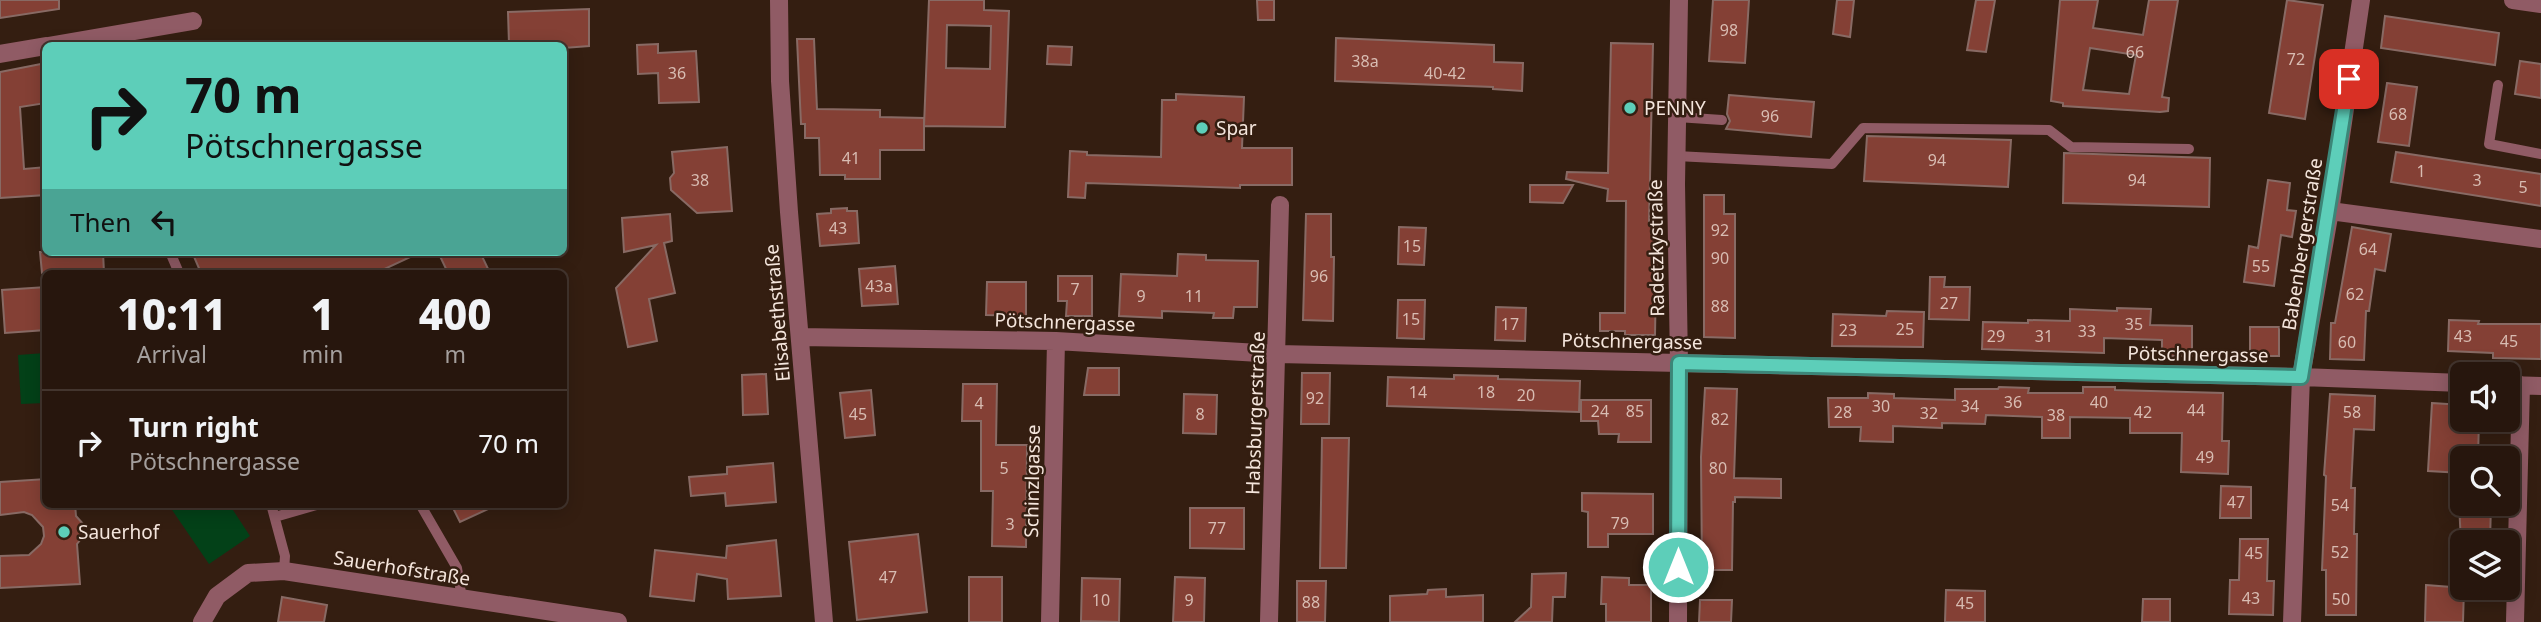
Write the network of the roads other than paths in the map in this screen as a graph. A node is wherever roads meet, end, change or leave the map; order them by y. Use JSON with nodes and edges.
{"nodes":[{"id":1,"x":779,"y":0,"type":"edge"},
{"id":2,"x":1679,"y":0,"type":"edge"},
{"id":3,"x":2361,"y":0,"type":"edge"},
{"id":4,"x":2513,"y":0,"type":"edge"},
{"id":5,"x":2541,"y":4,"type":"edge"},
{"id":6,"x":193,"y":21,"type":"dead end"},
{"id":7,"x":70,"y":42,"type":"edge"},
{"id":8,"x":42,"y":47,"type":"edge"},
{"id":9,"x":0,"y":54,"type":"edge"},
{"id":10,"x":2498,"y":85,"type":"dead end"},
{"id":11,"x":1676,"y":117,"type":"junction"},
{"id":12,"x":1722,"y":120,"type":"dead end"},
{"id":13,"x":2189,"y":149,"type":"dead end"},
{"id":14,"x":2541,"y":153,"type":"edge"},
{"id":15,"x":1676,"y":156,"type":"junction"},
{"id":16,"x":1280,"y":205,"type":"dead end"},
{"id":17,"x":2330,"y":211,"type":"junction"},
{"id":18,"x":2541,"y":239,"type":"edge"},
{"id":19,"x":800,"y":337,"type":"junction"},
{"id":20,"x":1056,"y":341,"type":"junction"},
{"id":21,"x":1278,"y":354,"type":"junction"},
{"id":22,"x":1679,"y":363,"type":"junction"},
{"id":23,"x":2301,"y":377,"type":"junction"},
{"id":24,"x":2450,"y":383,"type":"edge"},
{"id":25,"x":2520,"y":385,"type":"edge"},
{"id":26,"x":2541,"y":386,"type":"edge"},
{"id":27,"x":2514,"y":432,"type":"edge"},
{"id":28,"x":272,"y":508,"type":"edge"},
{"id":29,"x":306,"y":508,"type":"edge"},
{"id":30,"x":422,"y":508,"type":"edge"},
{"id":31,"x":275,"y":517,"type":"junction"},
{"id":32,"x":284,"y":571,"type":"junction"},
{"id":33,"x":461,"y":599,"type":"junction"},
{"id":34,"x":202,"y":622,"type":"edge"},
{"id":35,"x":612,"y":622,"type":"edge"},
{"id":36,"x":824,"y":622,"type":"edge"},
{"id":37,"x":1051,"y":622,"type":"edge"},
{"id":38,"x":1269,"y":622,"type":"edge"},
{"id":39,"x":1678,"y":622,"type":"edge"},
{"id":40,"x":2292,"y":622,"type":"edge"},
{"id":41,"x":2515,"y":622,"type":"edge"}],
"edges":[{"from":1,"to":19,"type":"street","name":"Elisabethstraße"},
{"from":2,"to":11,"type":"street","name":"Radetzkystraße"},
{"from":3,"to":17,"type":"street","name":"Babenbergerstraße"},
{"from":4,"to":5,"type":"street"},
{"from":6,"to":7,"type":"street"},
{"from":8,"to":9,"type":"street"},
{"from":10,"to":14,"type":"lane"},
{"from":11,"to":12,"type":"lane"},
{"from":11,"to":15,"type":"street","name":"Radetzkystraße"},
{"from":13,"to":15,"type":"lane"},
{"from":15,"to":22,"type":"street","name":"Radetzkystraße"},
{"from":16,"to":21,"type":"street","name":"Habsburgerstraße"},
{"from":17,"to":18,"type":"street"},
{"from":17,"to":23,"type":"street","name":"Babenbergerstraße"},
{"from":19,"to":20,"type":"street","name":"Pötschnergasse"},
{"from":19,"to":36,"type":"street","name":"Elisabethstraße"},
{"from":20,"to":21,"type":"street","name":"Pötschnergasse"},
{"from":20,"to":37,"type":"street","name":"Schinzlgasse"},
{"from":21,"to":22,"type":"street","name":"Pötschnergasse"},
{"from":21,"to":38,"type":"street","name":"Habsburgerstraße"},
{"from":22,"to":23,"type":"street","name":"Pötschnergasse"},
{"from":22,"to":39,"type":"street","name":"Radetzkystraße"},
{"from":23,"to":24,"type":"street","name":"Pötschnergasse"},
{"from":23,"to":40,"type":"street","name":"Babenbergerstraße"},
{"from":25,"to":26,"type":"street"},
{"from":27,"to":41,"type":"street"},
{"from":28,"to":31,"type":"lane"},
{"from":29,"to":31,"type":"lane"},
{"from":30,"to":33,"type":"lane"},
{"from":31,"to":32,"type":"lane"},
{"from":32,"to":33,"type":"street","name":"Sauerhofstraße"},
{"from":32,"to":34,"type":"street","name":"Sauerhofstraße"},
{"from":33,"to":35,"type":"street","name":"Sauerhofstraße"}]}
